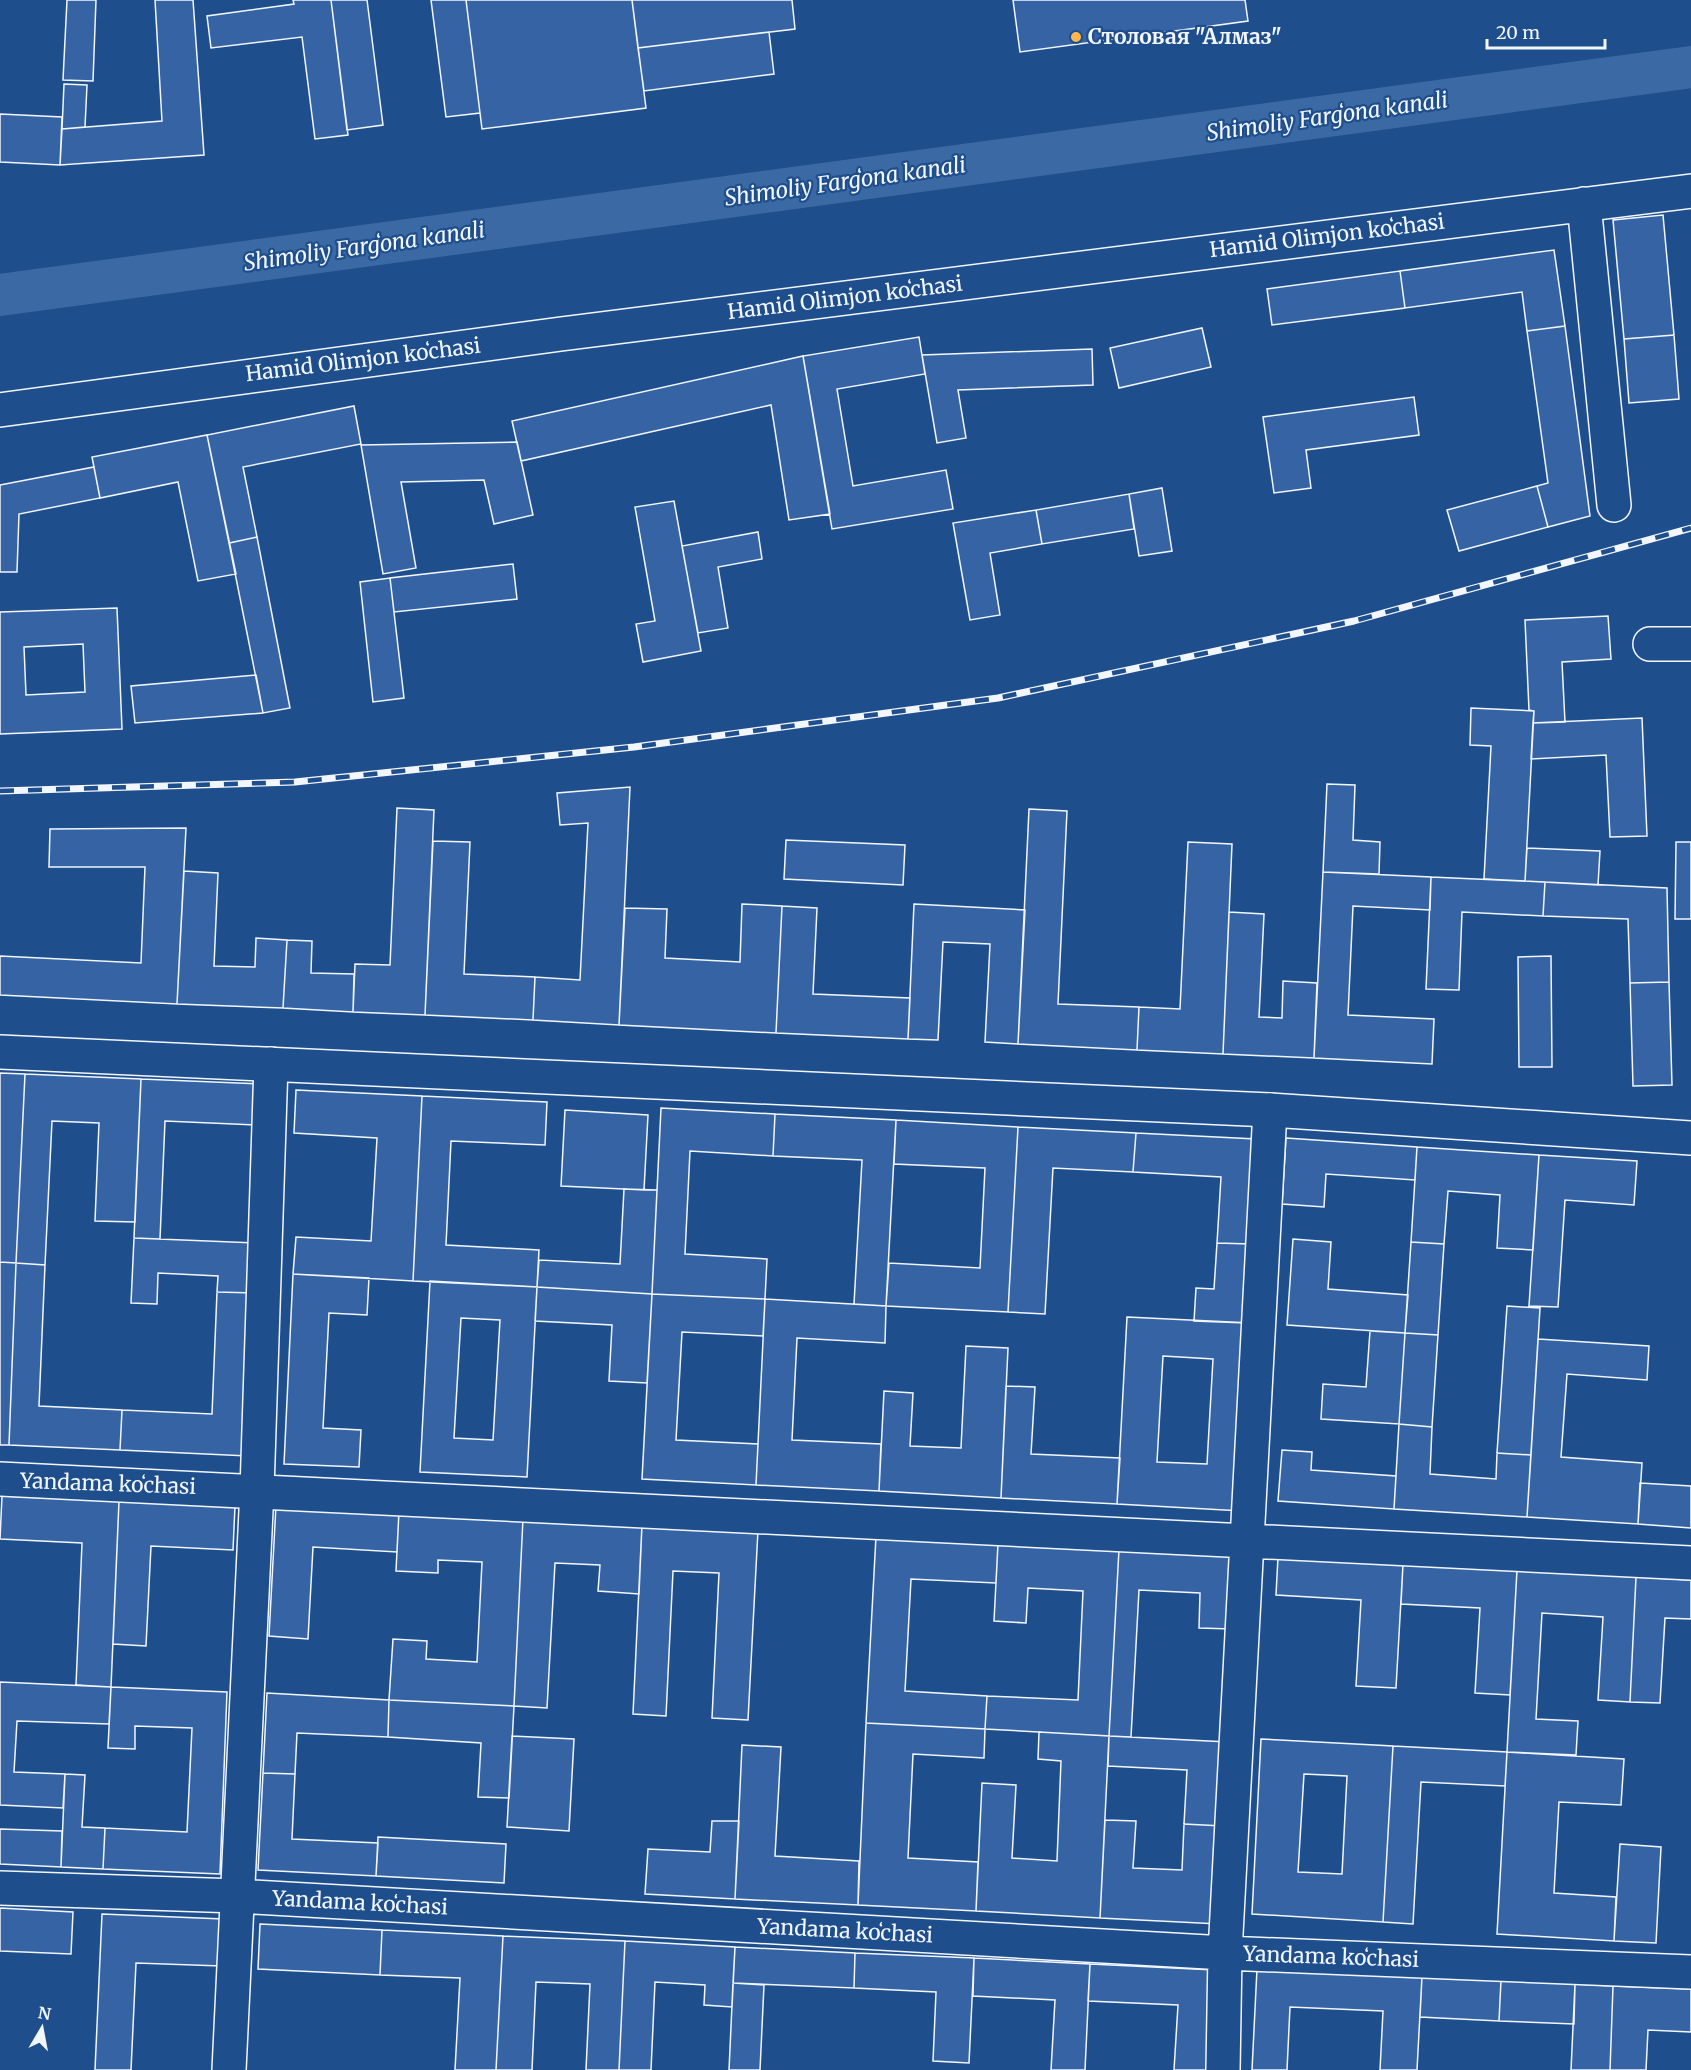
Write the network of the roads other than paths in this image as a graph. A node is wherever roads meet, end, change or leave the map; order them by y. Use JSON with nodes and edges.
{"nodes":[{"id":1,"x":1691,"y":191,"type":"edge"},
{"id":2,"x":1584,"y":204,"type":"junction"},
{"id":3,"x":0,"y":410,"type":"edge"},
{"id":4,"x":1614,"y":505,"type":"dead end"},
{"id":5,"x":1650,"y":644,"type":"dead end"},
{"id":6,"x":1691,"y":644,"type":"edge"},
{"id":7,"x":0,"y":1052,"type":"edge"},
{"id":8,"x":272,"y":1064,"type":"junction"},
{"id":9,"x":1270,"y":1110,"type":"junction"},
{"id":10,"x":1687,"y":1134,"type":"edge"},
{"id":11,"x":0,"y":1479,"type":"edge"},
{"id":12,"x":257,"y":1490,"type":"junction"},
{"id":13,"x":1248,"y":1541,"type":"junction"},
{"id":14,"x":1691,"y":1563,"type":"edge"},
{"id":15,"x":0,"y":1888,"type":"edge"},
{"id":16,"x":237,"y":1896,"type":"junction"},
{"id":17,"x":1225,"y":1953,"type":"junction"},
{"id":18,"x":1691,"y":1972,"type":"edge"},
{"id":19,"x":229,"y":2070,"type":"edge"},
{"id":20,"x":1223,"y":2070,"type":"edge"}],
"edges":[{"from":1,"to":2,"type":"street","name":"Hamid Olimjon koʻchasi"},
{"from":2,"to":3,"type":"street","name":"Hamid Olimjon koʻchasi"},
{"from":2,"to":4,"type":"street"},
{"from":5,"to":6,"type":"street"},
{"from":7,"to":8,"type":"street"},
{"from":8,"to":9,"type":"street"},
{"from":8,"to":12,"type":"street"},
{"from":9,"to":10,"type":"street"},
{"from":9,"to":13,"type":"street"},
{"from":11,"to":12,"type":"street","name":"Yandama koʻchasi"},
{"from":12,"to":13,"type":"street","name":"Yandama koʻchasi"},
{"from":12,"to":16,"type":"street"},
{"from":13,"to":14,"type":"street","name":"Yandama koʻchasi"},
{"from":13,"to":17,"type":"street"},
{"from":15,"to":16,"type":"street","name":"Yandama koʻchasi"},
{"from":16,"to":17,"type":"street","name":"Yandama koʻchasi"},
{"from":16,"to":19,"type":"street"},
{"from":17,"to":18,"type":"street","name":"Yandama koʻchasi"},
{"from":17,"to":20,"type":"street"}]}
